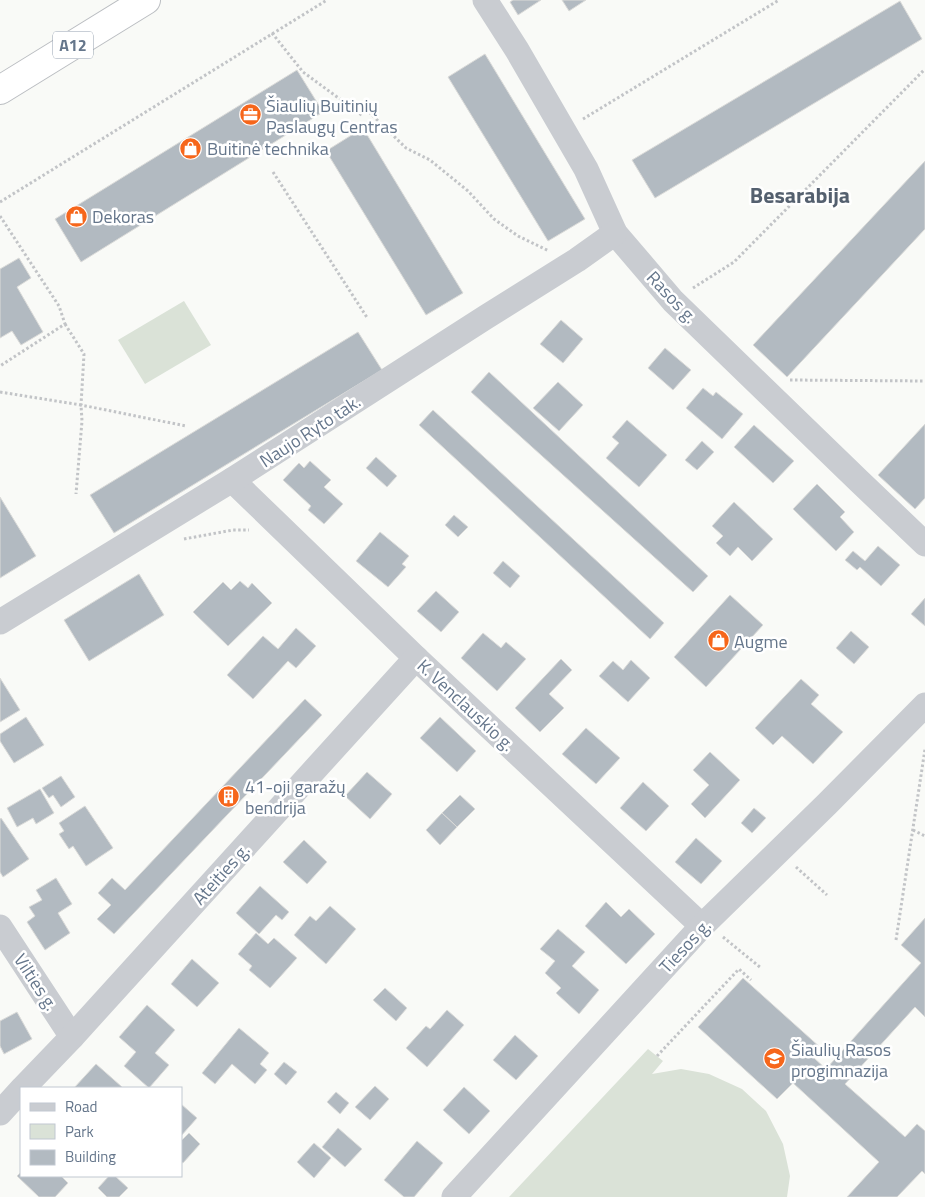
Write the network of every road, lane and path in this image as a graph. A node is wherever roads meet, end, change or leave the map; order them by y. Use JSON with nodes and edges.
{"nodes":[{"id":1,"x":146,"y":0,"type":"edge"},
{"id":2,"x":327,"y":0,"type":"edge"},
{"id":3,"x":485,"y":0,"type":"edge"},
{"id":4,"x":779,"y":0,"type":"edge"},
{"id":5,"x":272,"y":34,"type":"junction"},
{"id":6,"x":925,"y":69,"type":"edge"},
{"id":7,"x":0,"y":90,"type":"edge"},
{"id":8,"x":369,"y":112,"type":"dead end"},
{"id":9,"x":363,"y":116,"type":"dead end"},
{"id":10,"x":564,"y":130,"type":"junction"},
{"id":11,"x":274,"y":172,"type":"dead end"},
{"id":12,"x":0,"y":202,"type":"edge"},
{"id":13,"x":0,"y":216,"type":"edge"},
{"id":14,"x":615,"y":232,"type":"junction"},
{"id":15,"x":577,"y":260,"type":"junction"},
{"id":16,"x":673,"y":301,"type":"junction"},
{"id":17,"x":368,"y":318,"type":"dead end"},
{"id":18,"x":65,"y":324,"type":"junction"},
{"id":19,"x":0,"y":366,"type":"edge"},
{"id":20,"x":754,"y":379,"type":"junction"},
{"id":21,"x":925,"y":381,"type":"edge"},
{"id":22,"x":0,"y":392,"type":"edge"},
{"id":23,"x":81,"y":405,"type":"junction"},
{"id":24,"x":186,"y":426,"type":"dead end"},
{"id":25,"x":232,"y":480,"type":"junction"},
{"id":26,"x":76,"y":494,"type":"dead end"},
{"id":27,"x":284,"y":530,"type":"junction"},
{"id":28,"x":182,"y":539,"type":"dead end"},
{"id":29,"x":925,"y":544,"type":"edge"},
{"id":30,"x":0,"y":622,"type":"edge"},
{"id":31,"x":416,"y":658,"type":"junction"},
{"id":32,"x":925,"y":705,"type":"edge"},
{"id":33,"x":925,"y":749,"type":"edge"},
{"id":34,"x":912,"y":830,"type":"junction"},
{"id":35,"x":925,"y":836,"type":"edge"},
{"id":36,"x":779,"y":851,"type":"junction"},
{"id":37,"x":827,"y":895,"type":"dead end"},
{"id":38,"x":704,"y":924,"type":"junction"},
{"id":39,"x":0,"y":927,"type":"edge"},
{"id":40,"x":896,"y":940,"type":"dead end"},
{"id":41,"x":761,"y":968,"type":"dead end"},
{"id":42,"x":751,"y":980,"type":"dead end"},
{"id":43,"x":72,"y":1037,"type":"junction"},
{"id":44,"x":657,"y":1056,"type":"dead end"},
{"id":45,"x":24,"y":1087,"type":"edge"},
{"id":46,"x":20,"y":1091,"type":"edge"},
{"id":47,"x":0,"y":1113,"type":"edge"},
{"id":48,"x":454,"y":1197,"type":"edge"}],
"edges":[{"from":1,"to":7,"type":"highway","number":"A12"},
{"from":2,"to":5,"type":"path"},
{"from":3,"to":10,"type":"street","name":"Rasos g."},
{"from":4,"to":10,"type":"path"},
{"from":5,"to":9,"type":"path"},
{"from":5,"to":12,"type":"path"},
{"from":6,"to":16,"type":"path"},
{"from":8,"to":15,"type":"path"},
{"from":10,"to":14,"type":"street","name":"Rasos g."},
{"from":11,"to":17,"type":"path"},
{"from":13,"to":18,"type":"path"},
{"from":14,"to":15,"type":"street","name":"Naujo Ryto tak."},
{"from":14,"to":16,"type":"street","name":"Rasos g."},
{"from":15,"to":25,"type":"street","name":"Naujo Ryto tak."},
{"from":16,"to":20,"type":"street","name":"Rasos g."},
{"from":18,"to":19,"type":"path"},
{"from":18,"to":23,"type":"path"},
{"from":20,"to":21,"type":"path"},
{"from":20,"to":29,"type":"street","name":"Rasos g."},
{"from":22,"to":23,"type":"path"},
{"from":23,"to":24,"type":"path"},
{"from":23,"to":26,"type":"path"},
{"from":25,"to":27,"type":"street","name":"K. Venclauskio g."},
{"from":25,"to":30,"type":"street","name":"Naujo Ryto tak."},
{"from":27,"to":28,"type":"path"},
{"from":27,"to":31,"type":"street","name":"K. Venclauskio g."},
{"from":31,"to":38,"type":"street","name":"K. Venclauskio g."},
{"from":31,"to":43,"type":"street","name":"Ateities g."},
{"from":32,"to":36,"type":"street","name":"Tiesos g."},
{"from":33,"to":34,"type":"path"},
{"from":34,"to":35,"type":"path"},
{"from":34,"to":40,"type":"path"},
{"from":36,"to":37,"type":"path"},
{"from":36,"to":38,"type":"street","name":"Tiesos g."},
{"from":38,"to":41,"type":"path"},
{"from":38,"to":48,"type":"street","name":"Tiesos g."},
{"from":39,"to":43,"type":"street","name":"Vilties g."},
{"from":42,"to":44,"type":"path"},
{"from":43,"to":45,"type":"street","name":"Ateities g."},
{"from":46,"to":47,"type":"street","name":"Ateities g."}]}
